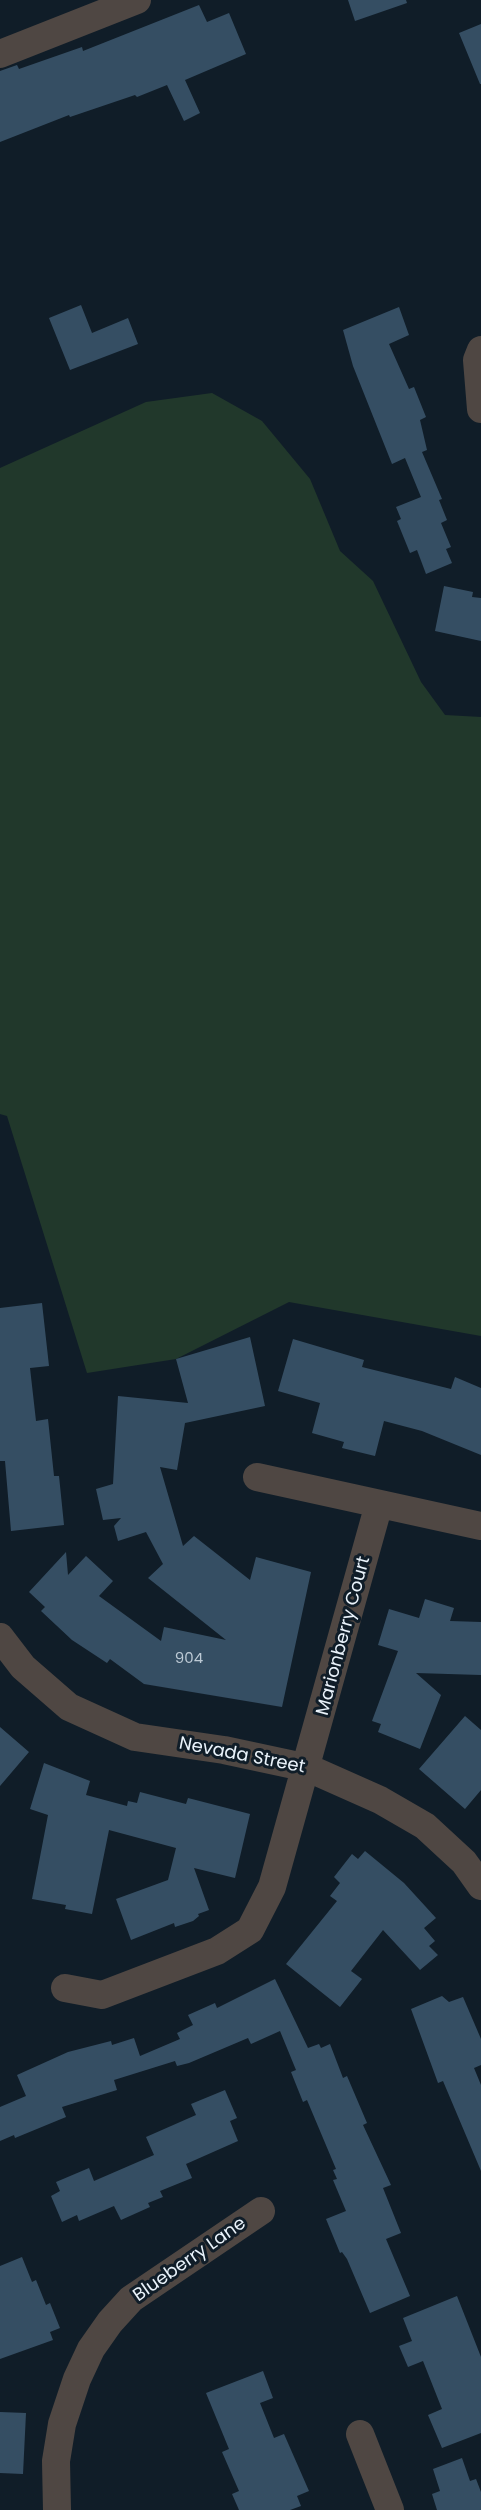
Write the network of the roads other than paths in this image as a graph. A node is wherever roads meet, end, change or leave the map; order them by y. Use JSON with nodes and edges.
{"nodes":[{"id":1,"x":137,"y":0,"type":"edge"},
{"id":2,"x":0,"y":54,"type":"edge"},
{"id":3,"x":481,"y":350,"type":"edge"},
{"id":4,"x":481,"y":410,"type":"edge"},
{"id":5,"x":256,"y":1477,"type":"dead end"},
{"id":6,"x":379,"y":1504,"type":"junction"},
{"id":7,"x":481,"y":1526,"type":"edge"},
{"id":8,"x":0,"y":1637,"type":"edge"},
{"id":9,"x":308,"y":1768,"type":"junction"},
{"id":10,"x":481,"y":1886,"type":"edge"},
{"id":11,"x":65,"y":1988,"type":"dead end"},
{"id":12,"x":261,"y":2211,"type":"dead end"},
{"id":13,"x":360,"y":2434,"type":"dead end"},
{"id":14,"x":57,"y":2510,"type":"edge"},
{"id":15,"x":390,"y":2510,"type":"edge"}],
"edges":[{"from":1,"to":2,"type":"street"},
{"from":3,"to":4,"type":"street"},
{"from":5,"to":6,"type":"street"},
{"from":6,"to":7,"type":"street"},
{"from":6,"to":9,"type":"street","name":"Marionberry Court"},
{"from":8,"to":9,"type":"street","name":"Nevada Street"},
{"from":9,"to":10,"type":"street","name":"Nevada Street"},
{"from":9,"to":11,"type":"street","name":"Marionberry Court"},
{"from":12,"to":14,"type":"street","name":"Blueberry Lane"},
{"from":13,"to":15,"type":"street"}]}
